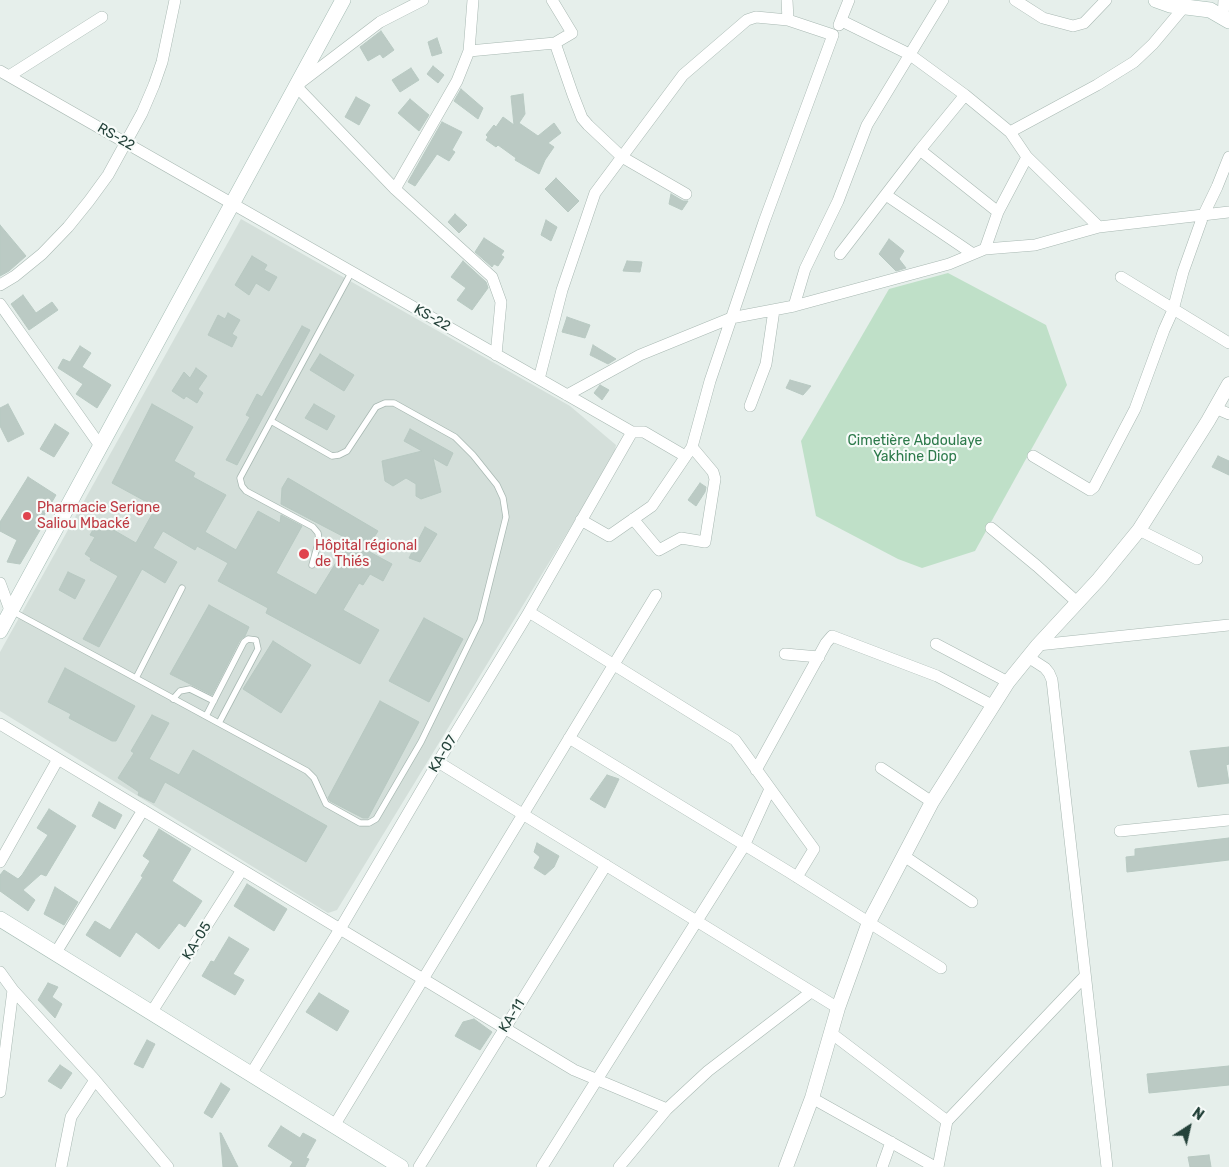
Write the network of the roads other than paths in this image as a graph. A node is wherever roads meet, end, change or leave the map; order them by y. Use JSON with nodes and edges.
{"nodes":[{"id":1,"x":175,"y":0,"type":"edge"},
{"id":2,"x":343,"y":0,"type":"edge"},
{"id":3,"x":423,"y":0,"type":"edge"},
{"id":4,"x":474,"y":0,"type":"edge"},
{"id":5,"x":552,"y":0,"type":"edge"},
{"id":6,"x":787,"y":0,"type":"edge"},
{"id":7,"x":849,"y":0,"type":"edge"},
{"id":8,"x":943,"y":0,"type":"edge"},
{"id":9,"x":1015,"y":0,"type":"edge"},
{"id":10,"x":1106,"y":0,"type":"edge"},
{"id":11,"x":1156,"y":0,"type":"edge"},
{"id":12,"x":1224,"y":0,"type":"edge"},
{"id":13,"x":1184,"y":7,"type":"junction"},
{"id":14,"x":1216,"y":12,"type":"edge"},
{"id":15,"x":102,"y":17,"type":"dead end"},
{"id":16,"x":788,"y":20,"type":"junction"},
{"id":17,"x":842,"y":21,"type":"junction"},
{"id":18,"x":833,"y":35,"type":"junction"},
{"id":19,"x":555,"y":43,"type":"junction"},
{"id":20,"x":468,"y":51,"type":"junction"},
{"id":21,"x":909,"y":54,"type":"junction"},
{"id":22,"x":4,"y":74,"type":"edge"},
{"id":23,"x":296,"y":86,"type":"junction"},
{"id":24,"x":965,"y":95,"type":"junction"},
{"id":25,"x":1010,"y":132,"type":"junction"},
{"id":26,"x":126,"y":142,"type":"junction"},
{"id":27,"x":920,"y":150,"type":"junction"},
{"id":28,"x":622,"y":157,"type":"junction"},
{"id":29,"x":1027,"y":157,"type":"junction"},
{"id":30,"x":1229,"y":157,"type":"edge"},
{"id":31,"x":395,"y":189,"type":"junction"},
{"id":32,"x":686,"y":194,"type":"dead end"},
{"id":33,"x":886,"y":194,"type":"junction"},
{"id":34,"x":232,"y":205,"type":"junction"},
{"id":35,"x":998,"y":212,"type":"junction"},
{"id":36,"x":1229,"y":212,"type":"edge"},
{"id":37,"x":1203,"y":216,"type":"junction"},
{"id":38,"x":1099,"y":227,"type":"junction"},
{"id":39,"x":985,"y":249,"type":"junction"},
{"id":40,"x":840,"y":254,"type":"dead end"},
{"id":41,"x":973,"y":254,"type":"junction"},
{"id":42,"x":352,"y":272,"type":"junction"},
{"id":43,"x":1120,"y":278,"type":"dead end"},
{"id":44,"x":0,"y":285,"type":"edge"},
{"id":45,"x":0,"y":304,"type":"edge"},
{"id":46,"x":794,"y":306,"type":"junction"},
{"id":47,"x":774,"y":310,"type":"junction"},
{"id":48,"x":1173,"y":310,"type":"junction"},
{"id":49,"x":731,"y":318,"type":"junction"},
{"id":50,"x":1229,"y":344,"type":"edge"},
{"id":51,"x":496,"y":355,"type":"junction"},
{"id":52,"x":539,"y":380,"type":"junction"},
{"id":53,"x":1229,"y":384,"type":"edge"},
{"id":54,"x":566,"y":395,"type":"junction"},
{"id":55,"x":750,"y":406,"type":"dead end"},
{"id":56,"x":1215,"y":408,"type":"junction"},
{"id":57,"x":1229,"y":414,"type":"edge"},
{"id":58,"x":271,"y":421,"type":"junction"},
{"id":59,"x":632,"y":432,"type":"junction"},
{"id":60,"x":101,"y":447,"type":"junction"},
{"id":61,"x":688,"y":451,"type":"junction"},
{"id":62,"x":1033,"y":456,"type":"dead end"},
{"id":63,"x":633,"y":519,"type":"junction"},
{"id":64,"x":581,"y":520,"type":"junction"},
{"id":65,"x":991,"y":528,"type":"dead end"},
{"id":66,"x":1139,"y":530,"type":"junction"},
{"id":67,"x":1197,"y":558,"type":"dead end"},
{"id":68,"x":312,"y":565,"type":"dead end"},
{"id":69,"x":0,"y":583,"type":"edge"},
{"id":70,"x":182,"y":588,"type":"dead end"},
{"id":71,"x":656,"y":595,"type":"dead end"},
{"id":72,"x":1077,"y":602,"type":"junction"},
{"id":73,"x":10,"y":610,"type":"junction"},
{"id":74,"x":529,"y":612,"type":"junction"},
{"id":75,"x":1229,"y":625,"type":"edge"},
{"id":76,"x":0,"y":631,"type":"edge"},
{"id":77,"x":936,"y":644,"type":"dead end"},
{"id":78,"x":1038,"y":645,"type":"junction"},
{"id":79,"x":785,"y":654,"type":"dead end"},
{"id":80,"x":820,"y":657,"type":"junction"},
{"id":81,"x":1028,"y":657,"type":"junction"},
{"id":82,"x":613,"y":665,"type":"junction"},
{"id":83,"x":136,"y":678,"type":"junction"},
{"id":84,"x":1008,"y":682,"type":"junction"},
{"id":85,"x":173,"y":699,"type":"junction"},
{"id":86,"x":214,"y":701,"type":"junction"},
{"id":87,"x":992,"y":705,"type":"junction"},
{"id":88,"x":206,"y":716,"type":"junction"},
{"id":89,"x":219,"y":723,"type":"junction"},
{"id":90,"x":0,"y":724,"type":"edge"},
{"id":91,"x":569,"y":738,"type":"junction"},
{"id":92,"x":58,"y":759,"type":"junction"},
{"id":93,"x":438,"y":762,"type":"junction"},
{"id":94,"x":881,"y":768,"type":"dead end"},
{"id":95,"x":756,"y":770,"type":"junction"},
{"id":96,"x":770,"y":789,"type":"junction"},
{"id":97,"x":932,"y":802,"type":"junction"},
{"id":98,"x":143,"y":810,"type":"junction"},
{"id":99,"x":523,"y":814,"type":"junction"},
{"id":100,"x":1229,"y":820,"type":"edge"},
{"id":101,"x":1120,"y":831,"type":"dead end"},
{"id":102,"x":744,"y":846,"type":"junction"},
{"id":103,"x":904,"y":856,"type":"junction"},
{"id":104,"x":0,"y":862,"type":"edge"},
{"id":105,"x":606,"y":865,"type":"junction"},
{"id":106,"x":242,"y":870,"type":"junction"},
{"id":107,"x":797,"y":877,"type":"junction"},
{"id":108,"x":972,"y":902,"type":"dead end"},
{"id":109,"x":0,"y":919,"type":"edge"},
{"id":110,"x":697,"y":921,"type":"junction"},
{"id":111,"x":869,"y":922,"type":"junction"},
{"id":112,"x":340,"y":929,"type":"junction"},
{"id":113,"x":55,"y":954,"type":"junction"},
{"id":114,"x":941,"y":968,"type":"dead end"},
{"id":115,"x":0,"y":972,"type":"edge"},
{"id":116,"x":1085,"y":976,"type":"junction"},
{"id":117,"x":423,"y":979,"type":"junction"},
{"id":118,"x":13,"y":990,"type":"junction"},
{"id":119,"x":811,"y":992,"type":"junction"},
{"id":120,"x":838,"y":1008,"type":"junction"},
{"id":121,"x":152,"y":1013,"type":"junction"},
{"id":122,"x":505,"y":1028,"type":"junction"},
{"id":123,"x":831,"y":1032,"type":"junction"},
{"id":124,"x":251,"y":1074,"type":"junction"},
{"id":125,"x":95,"y":1080,"type":"junction"},
{"id":126,"x":598,"y":1080,"type":"junction"},
{"id":127,"x":0,"y":1091,"type":"edge"},
{"id":128,"x":812,"y":1098,"type":"junction"},
{"id":129,"x":667,"y":1109,"type":"junction"},
{"id":130,"x":947,"y":1121,"type":"junction"},
{"id":131,"x":334,"y":1126,"type":"junction"},
{"id":132,"x":891,"y":1142,"type":"junction"},
{"id":133,"x":61,"y":1167,"type":"edge"},
{"id":134,"x":168,"y":1167,"type":"edge"},
{"id":135,"x":401,"y":1167,"type":"edge"},
{"id":136,"x":419,"y":1167,"type":"edge"},
{"id":137,"x":542,"y":1167,"type":"edge"},
{"id":138,"x":619,"y":1167,"type":"edge"},
{"id":139,"x":786,"y":1167,"type":"edge"},
{"id":140,"x":882,"y":1167,"type":"edge"},
{"id":141,"x":936,"y":1167,"type":"edge"},
{"id":142,"x":1107,"y":1167,"type":"edge"}],
"edges":[{"from":1,"to":26,"type":"street"},
{"from":2,"to":23,"type":"main road"},
{"from":3,"to":23,"type":"street"},
{"from":4,"to":20,"type":"street"},
{"from":5,"to":19,"type":"street"},
{"from":6,"to":16,"type":"street"},
{"from":7,"to":17,"type":"street"},
{"from":8,"to":21,"type":"street"},
{"from":9,"to":10,"type":"street"},
{"from":11,"to":13,"type":"main road"},
{"from":12,"to":14,"type":"street"},
{"from":13,"to":14,"type":"main road"},
{"from":13,"to":25,"type":"street"},
{"from":15,"to":22,"type":"street"},
{"from":16,"to":18,"type":"street"},
{"from":16,"to":28,"type":"street"},
{"from":17,"to":18,"type":"street"},
{"from":17,"to":21,"type":"street"},
{"from":18,"to":49,"type":"street"},
{"from":19,"to":20,"type":"street"},
{"from":19,"to":28,"type":"street"},
{"from":20,"to":31,"type":"street"},
{"from":21,"to":24,"type":"street"},
{"from":21,"to":46,"type":"street"},
{"from":22,"to":26,"type":"street","name":"RS-22"},
{"from":23,"to":31,"type":"street"},
{"from":23,"to":34,"type":"main road"},
{"from":24,"to":25,"type":"street"},
{"from":24,"to":27,"type":"street"},
{"from":25,"to":29,"type":"street"},
{"from":26,"to":34,"type":"street","name":"RS-22"},
{"from":26,"to":44,"type":"street"},
{"from":27,"to":33,"type":"street"},
{"from":27,"to":35,"type":"street"},
{"from":28,"to":32,"type":"street"},
{"from":28,"to":52,"type":"street"},
{"from":29,"to":35,"type":"street"},
{"from":29,"to":38,"type":"street"},
{"from":30,"to":37,"type":"street"},
{"from":31,"to":51,"type":"street"},
{"from":33,"to":40,"type":"street"},
{"from":33,"to":41,"type":"street"},
{"from":34,"to":42,"type":"street","name":"KS-22"},
{"from":34,"to":60,"type":"main road"},
{"from":35,"to":39,"type":"street"},
{"from":36,"to":37,"type":"street"},
{"from":37,"to":38,"type":"street"},
{"from":37,"to":48,"type":"street"},
{"from":38,"to":39,"type":"street"},
{"from":39,"to":41,"type":"street"},
{"from":41,"to":46,"type":"street"},
{"from":42,"to":51,"type":"street","name":"KS-22"},
{"from":42,"to":58,"type":"lane"},
{"from":43,"to":48,"type":"street"},
{"from":45,"to":60,"type":"street"},
{"from":46,"to":47,"type":"street"},
{"from":47,"to":49,"type":"street"},
{"from":47,"to":55,"type":"street"},
{"from":48,"to":50,"type":"street"},
{"from":48,"to":62,"type":"street"},
{"from":49,"to":54,"type":"street"},
{"from":49,"to":61,"type":"street"},
{"from":51,"to":52,"type":"street","name":"KS-22"},
{"from":52,"to":54,"type":"street","name":"KS-22"},
{"from":53,"to":56,"type":"street"},
{"from":54,"to":59,"type":"street","name":"KS-22"},
{"from":56,"to":57,"type":"street"},
{"from":56,"to":66,"type":"street"},
{"from":58,"to":68,"type":"lane"},
{"from":58,"to":89,"type":"lane"},
{"from":59,"to":61,"type":"street","name":"KS-22"},
{"from":59,"to":64,"type":"street","name":"KA-07"},
{"from":60,"to":73,"type":"main road"},
{"from":61,"to":63,"type":"street"},
{"from":61,"to":63,"type":"street","name":"KS-22"},
{"from":63,"to":64,"type":"street"},
{"from":64,"to":74,"type":"street","name":"KA-07"},
{"from":65,"to":72,"type":"street"},
{"from":66,"to":67,"type":"street"},
{"from":66,"to":72,"type":"street"},
{"from":69,"to":73,"type":"street"},
{"from":70,"to":83,"type":"lane"},
{"from":71,"to":82,"type":"street"},
{"from":72,"to":78,"type":"street"},
{"from":73,"to":76,"type":"main road"},
{"from":73,"to":83,"type":"lane"},
{"from":74,"to":82,"type":"street"},
{"from":74,"to":93,"type":"street","name":"KA-07"},
{"from":75,"to":78,"type":"street"},
{"from":77,"to":84,"type":"street"},
{"from":78,"to":81,"type":"street"},
{"from":79,"to":80,"type":"street"},
{"from":80,"to":87,"type":"street"},
{"from":80,"to":95,"type":"street"},
{"from":81,"to":84,"type":"street"},
{"from":81,"to":116,"type":"street"},
{"from":82,"to":91,"type":"street"},
{"from":82,"to":95,"type":"street"},
{"from":83,"to":85,"type":"lane"},
{"from":84,"to":87,"type":"street"},
{"from":85,"to":86,"type":"lane"},
{"from":85,"to":88,"type":"lane"},
{"from":86,"to":88,"type":"lane"},
{"from":86,"to":89,"type":"lane"},
{"from":87,"to":97,"type":"street"},
{"from":88,"to":89,"type":"lane"},
{"from":90,"to":92,"type":"street"},
{"from":91,"to":99,"type":"street"},
{"from":91,"to":102,"type":"street"},
{"from":92,"to":98,"type":"street"},
{"from":92,"to":104,"type":"street"},
{"from":93,"to":99,"type":"street"},
{"from":93,"to":112,"type":"street","name":"KA-07"},
{"from":94,"to":97,"type":"street"},
{"from":95,"to":96,"type":"street"},
{"from":96,"to":102,"type":"street"},
{"from":96,"to":107,"type":"street"},
{"from":97,"to":103,"type":"street"},
{"from":98,"to":106,"type":"street"},
{"from":98,"to":113,"type":"street"},
{"from":99,"to":105,"type":"street"},
{"from":99,"to":117,"type":"street"},
{"from":100,"to":101,"type":"street"},
{"from":102,"to":107,"type":"street"},
{"from":102,"to":110,"type":"street"},
{"from":103,"to":108,"type":"street"},
{"from":103,"to":111,"type":"street"},
{"from":105,"to":110,"type":"street"},
{"from":105,"to":122,"type":"street","name":"KA-11"},
{"from":106,"to":112,"type":"street"},
{"from":106,"to":121,"type":"street","name":"KA-05"},
{"from":107,"to":111,"type":"street"},
{"from":109,"to":113,"type":"main road"},
{"from":110,"to":119,"type":"street"},
{"from":110,"to":126,"type":"street"},
{"from":111,"to":114,"type":"street"},
{"from":111,"to":120,"type":"street"},
{"from":112,"to":117,"type":"street"},
{"from":112,"to":124,"type":"street","name":"KA-07"},
{"from":113,"to":121,"type":"main road"},
{"from":115,"to":118,"type":"street"},
{"from":116,"to":130,"type":"street"},
{"from":116,"to":142,"type":"street"},
{"from":117,"to":122,"type":"street"},
{"from":117,"to":131,"type":"street"},
{"from":118,"to":125,"type":"street"},
{"from":118,"to":127,"type":"street"},
{"from":119,"to":120,"type":"street"},
{"from":119,"to":129,"type":"street"},
{"from":120,"to":123,"type":"street"},
{"from":121,"to":124,"type":"main road"},
{"from":122,"to":126,"type":"street"},
{"from":122,"to":136,"type":"street","name":"KA-11"},
{"from":123,"to":128,"type":"street"},
{"from":123,"to":130,"type":"street"},
{"from":124,"to":131,"type":"main road"},
{"from":125,"to":133,"type":"street"},
{"from":125,"to":134,"type":"street"},
{"from":126,"to":129,"type":"street"},
{"from":126,"to":137,"type":"street"},
{"from":128,"to":132,"type":"street"},
{"from":128,"to":139,"type":"street"},
{"from":129,"to":138,"type":"street"},
{"from":130,"to":141,"type":"street"},
{"from":131,"to":135,"type":"main road"},
{"from":132,"to":140,"type":"street"},
{"from":132,"to":141,"type":"street"}]}
